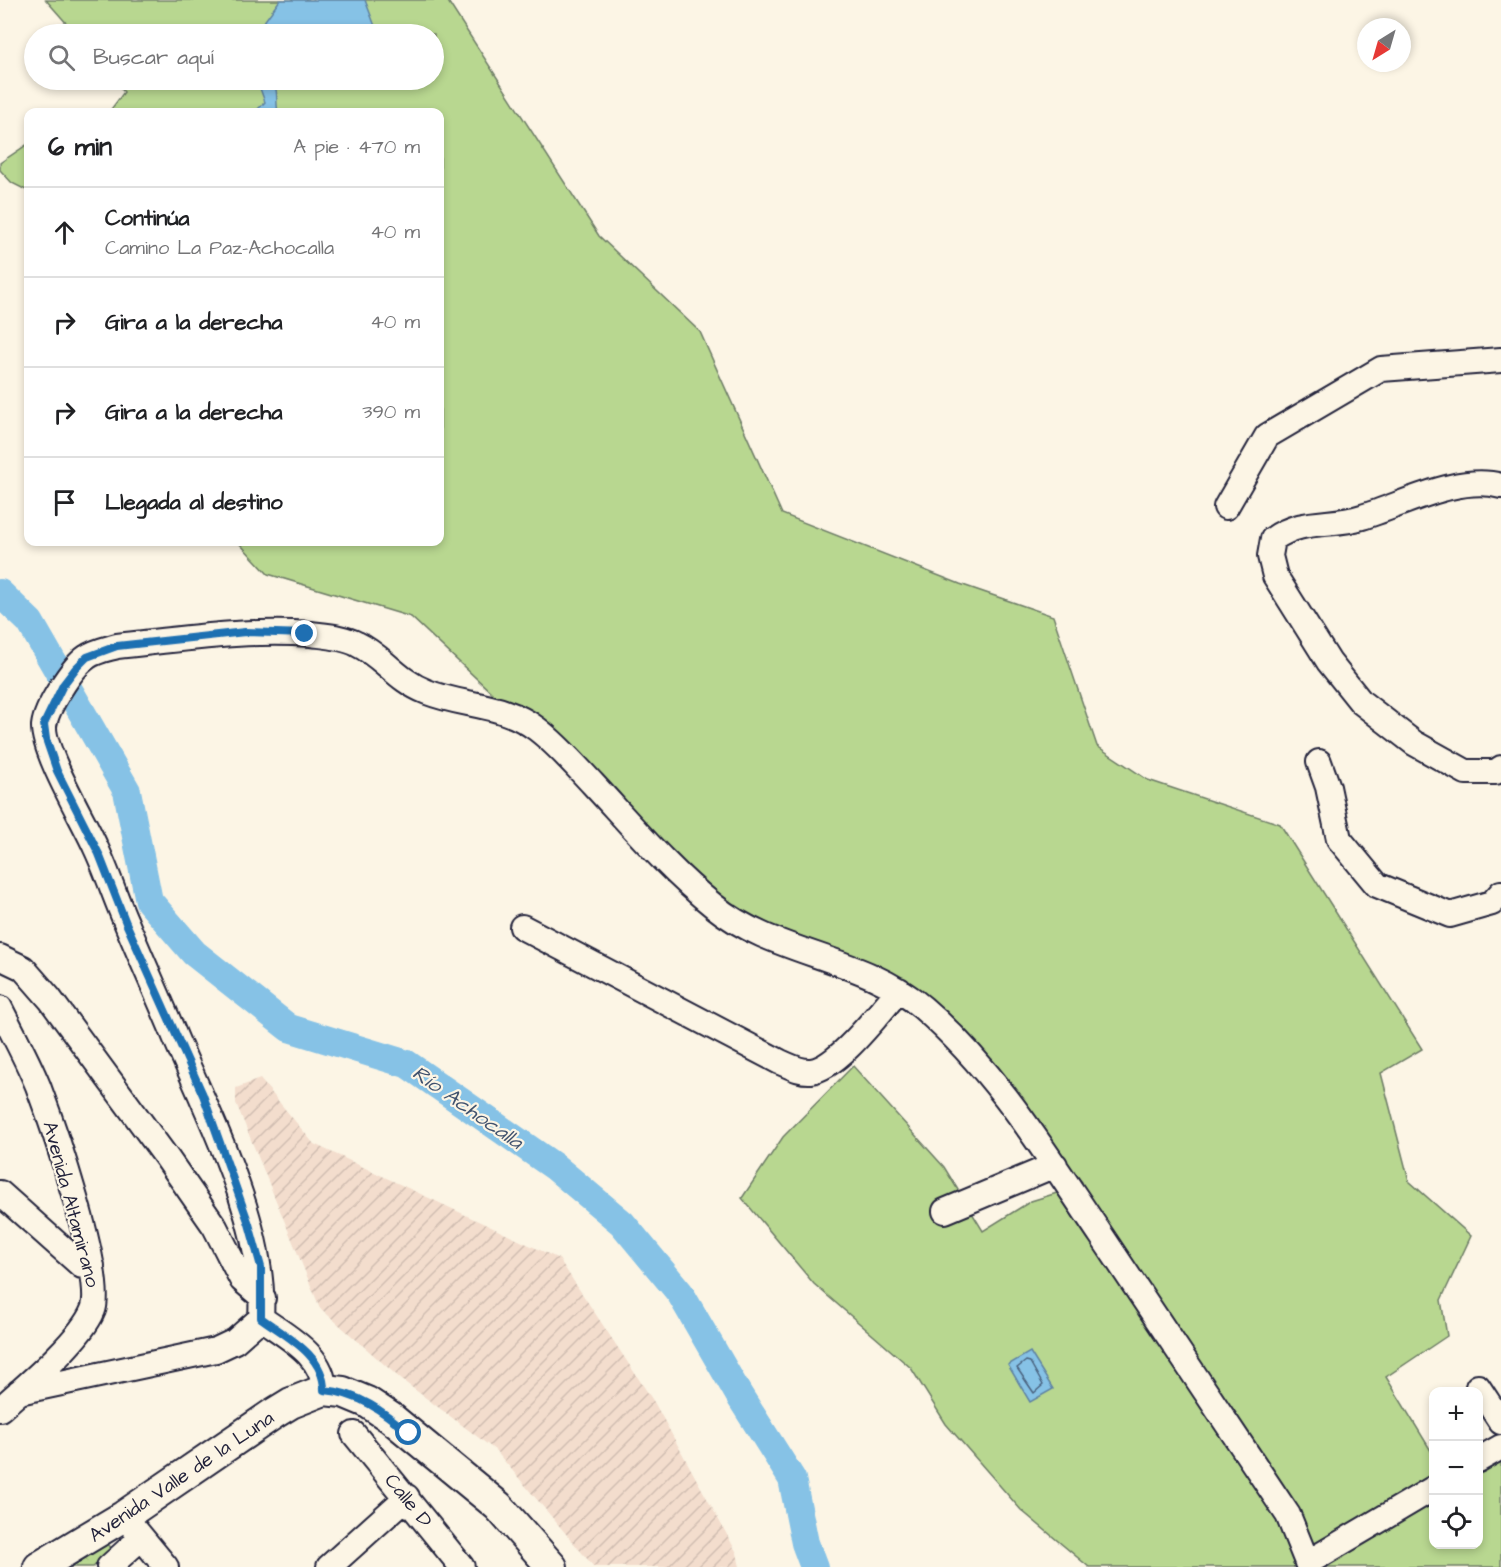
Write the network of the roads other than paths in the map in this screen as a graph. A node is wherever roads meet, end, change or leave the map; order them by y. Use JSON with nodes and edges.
{"nodes":[{"id":1,"x":1501,"y":360,"type":"edge"},
{"id":2,"x":1501,"y":486,"type":"edge"},
{"id":3,"x":1226,"y":507,"type":"dead end"},
{"id":4,"x":1319,"y":762,"type":"dead end"},
{"id":5,"x":1501,"y":768,"type":"edge"},
{"id":6,"x":1501,"y":893,"type":"edge"},
{"id":7,"x":522,"y":927,"type":"dead end"},
{"id":8,"x":0,"y":957,"type":"edge"},
{"id":9,"x":898,"y":990,"type":"junction"},
{"id":10,"x":0,"y":1008,"type":"edge"},
{"id":11,"x":1055,"y":1165,"type":"junction"},
{"id":12,"x":0,"y":1193,"type":"edge"},
{"id":13,"x":945,"y":1211,"type":"dead end"},
{"id":14,"x":92,"y":1266,"type":"junction"},
{"id":15,"x":262,"y":1308,"type":"junction"},
{"id":16,"x":324,"y":1390,"type":"junction"},
{"id":17,"x":19,"y":1392,"type":"junction"},
{"id":18,"x":1483,"y":1395,"type":"edge"},
{"id":19,"x":0,"y":1409,"type":"edge"},
{"id":20,"x":1501,"y":1422,"type":"edge"},
{"id":21,"x":354,"y":1434,"type":"dead end"},
{"id":22,"x":1501,"y":1447,"type":"edge"},
{"id":23,"x":1483,"y":1458,"type":"edge"},
{"id":24,"x":1429,"y":1491,"type":"edge"},
{"id":25,"x":407,"y":1497,"type":"junction"},
{"id":26,"x":132,"y":1527,"type":"junction"},
{"id":27,"x":1308,"y":1565,"type":"edge"},
{"id":28,"x":39,"y":1567,"type":"edge"},
{"id":29,"x":109,"y":1567,"type":"edge"},
{"id":30,"x":166,"y":1567,"type":"edge"},
{"id":31,"x":329,"y":1567,"type":"edge"},
{"id":32,"x":462,"y":1567,"type":"edge"},
{"id":33,"x":552,"y":1567,"type":"edge"}],
"edges":[{"from":1,"to":3,"type":"street"},
{"from":2,"to":5,"type":"street"},
{"from":4,"to":6,"type":"street"},
{"from":7,"to":9,"type":"street"},
{"from":8,"to":15,"type":"street"},
{"from":9,"to":11,"type":"street"},
{"from":9,"to":15,"type":"street"},
{"from":10,"to":14,"type":"street","name":"Avenida Altamirano"},
{"from":11,"to":13,"type":"street"},
{"from":11,"to":27,"type":"street"},
{"from":12,"to":14,"type":"street"},
{"from":14,"to":17,"type":"street","name":"Avenida Altamirano"},
{"from":15,"to":16,"type":"street"},
{"from":15,"to":17,"type":"street"},
{"from":16,"to":26,"type":"main road","name":"Avenida Valle de la Luna"},
{"from":16,"to":33,"type":"main road"},
{"from":17,"to":19,"type":"street","name":"Avenida Altamirano"},
{"from":18,"to":20,"type":"street"},
{"from":21,"to":25,"type":"street","name":"Calle D"},
{"from":22,"to":23,"type":"street"},
{"from":24,"to":27,"type":"street"},
{"from":25,"to":31,"type":"street"},
{"from":25,"to":32,"type":"street","name":"Calle D"},
{"from":26,"to":28,"type":"main road","name":"Avenida Valle de la Luna"},
{"from":26,"to":29,"type":"street"},
{"from":26,"to":30,"type":"street"}]}
